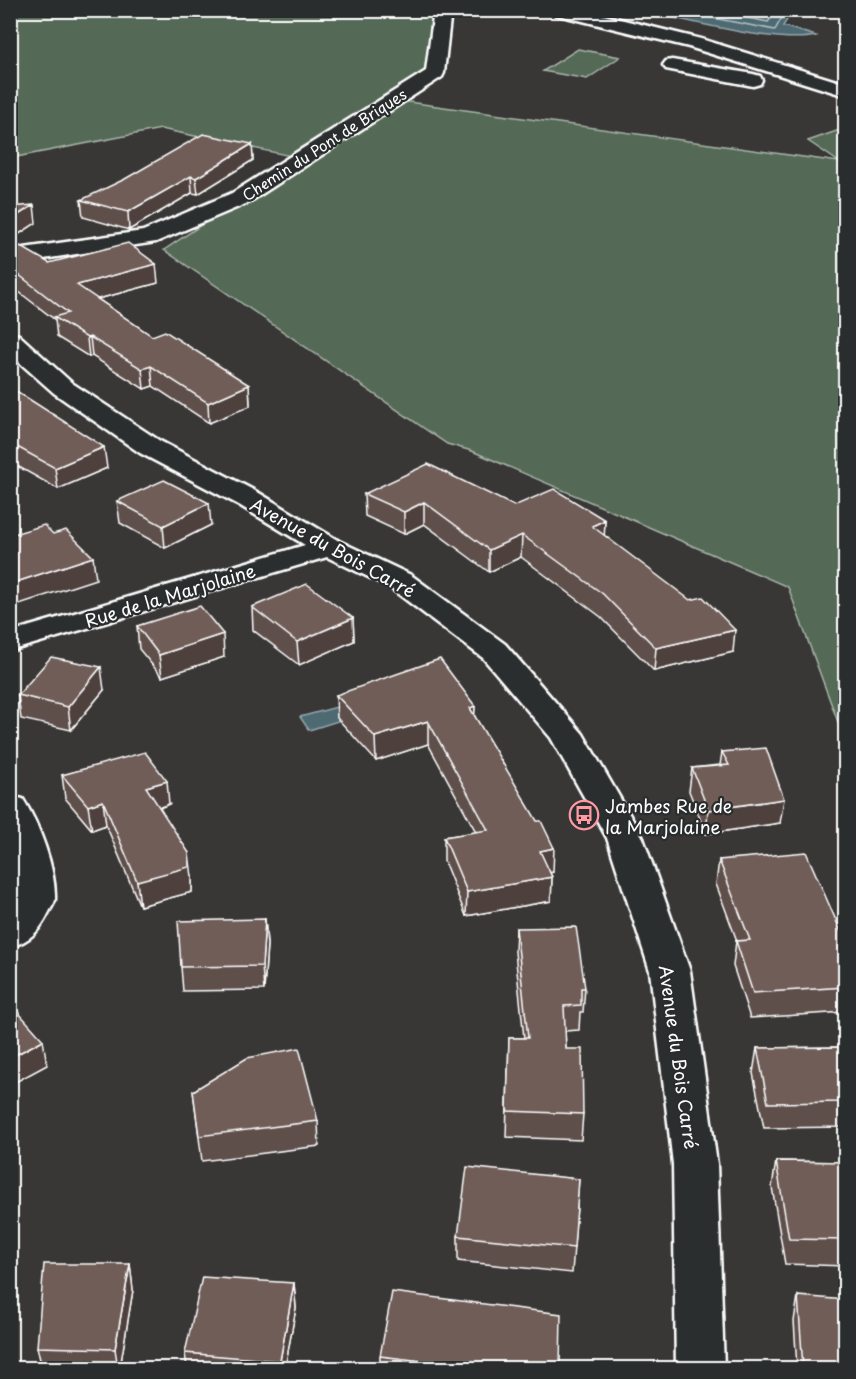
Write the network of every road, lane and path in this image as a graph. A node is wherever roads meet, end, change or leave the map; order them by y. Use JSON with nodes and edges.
{"nodes":[{"id":1,"x":443,"y":10,"type":"edge"},
{"id":2,"x":560,"y":10,"type":"edge"},
{"id":3,"x":672,"y":65,"type":"dead end"},
{"id":4,"x":846,"y":90,"type":"edge"},
{"id":5,"x":846,"y":98,"type":"edge"},
{"id":6,"x":10,"y":257,"type":"edge"},
{"id":7,"x":10,"y":340,"type":"edge"},
{"id":8,"x":329,"y":547,"type":"junction"},
{"id":9,"x":10,"y":642,"type":"edge"},
{"id":10,"x":10,"y":807,"type":"edge"},
{"id":11,"x":10,"y":934,"type":"edge"},
{"id":12,"x":700,"y":1368,"type":"edge"}],
"edges":[{"from":1,"to":6,"type":"street","name":"Chemin du Pont de Briques"},
{"from":2,"to":4,"type":"street"},
{"from":3,"to":5,"type":"street"},
{"from":7,"to":8,"type":"street","name":"Avenue du Bois Carré"},
{"from":8,"to":9,"type":"street","name":"Rue de la Marjolaine"},
{"from":8,"to":12,"type":"street","name":"Avenue du Bois Carré"},
{"from":10,"to":11,"type":"street"}]}
